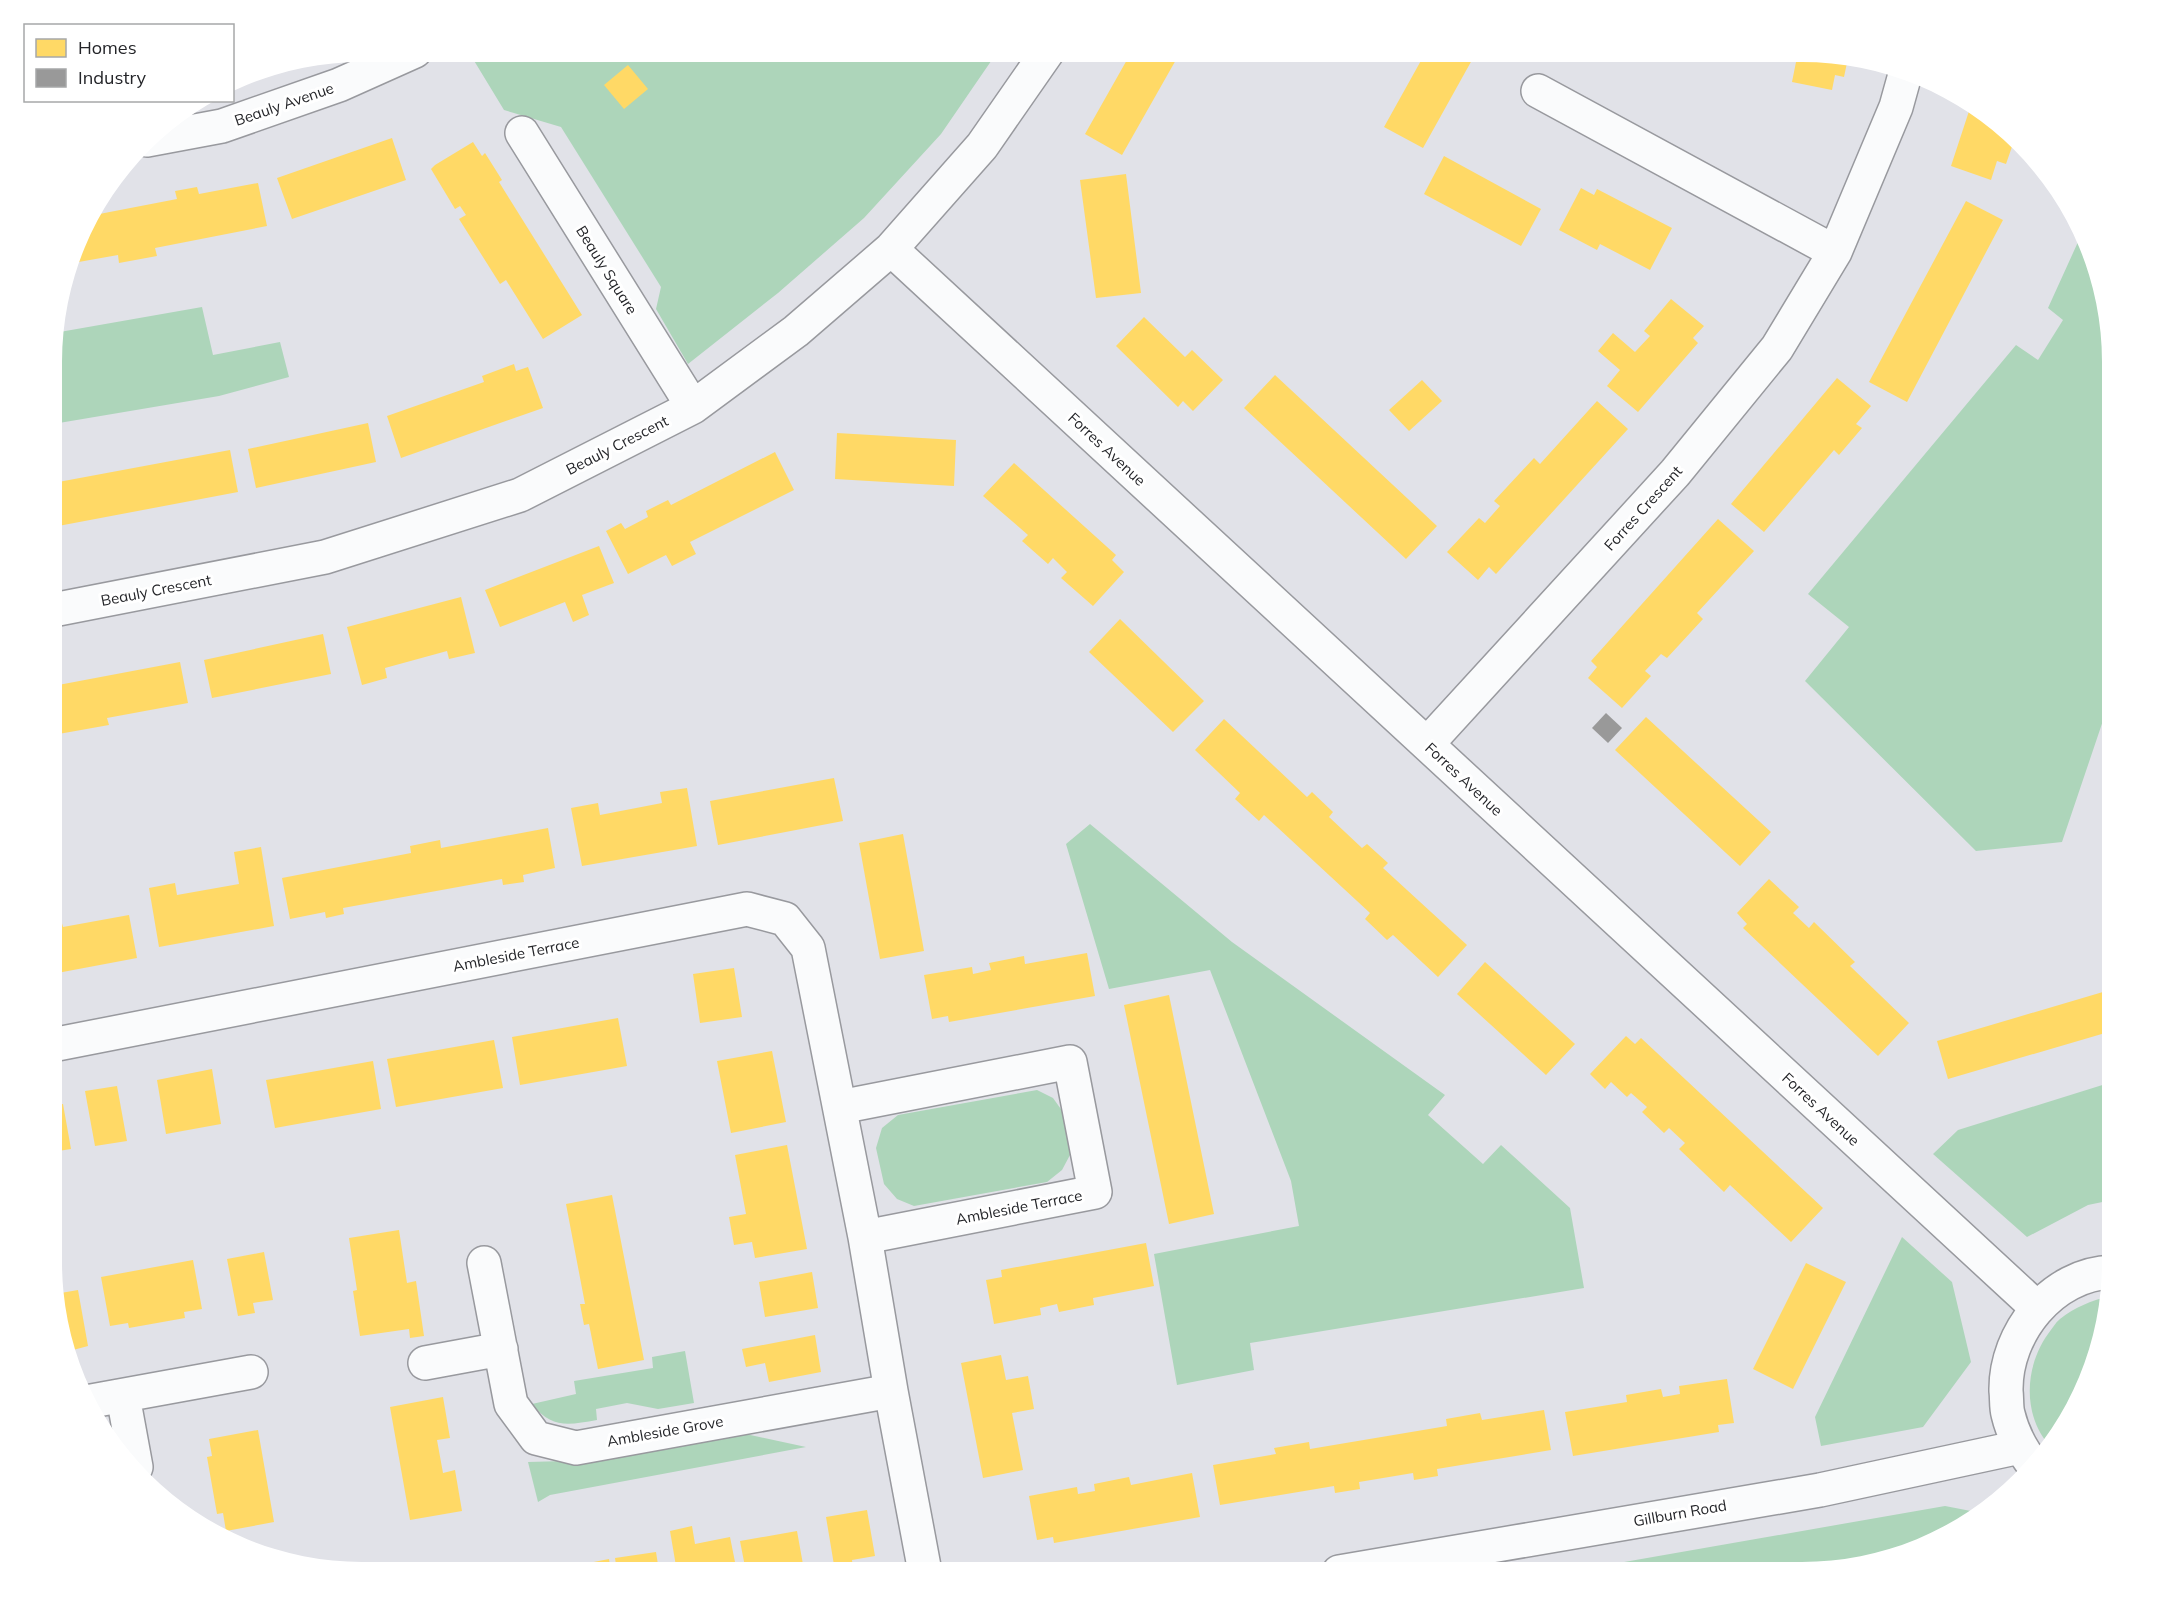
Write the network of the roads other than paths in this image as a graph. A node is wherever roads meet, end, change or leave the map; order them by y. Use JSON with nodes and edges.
{"nodes":[{"id":1,"x":391,"y":62,"type":"edge"},
{"id":2,"x":1040,"y":62,"type":"edge"},
{"id":3,"x":1904,"y":79,"type":"edge"},
{"id":4,"x":1538,"y":91,"type":"dead end"},
{"id":5,"x":522,"y":133,"type":"dead end"},
{"id":6,"x":163,"y":137,"type":"edge"},
{"id":7,"x":891,"y":249,"type":"junction"},
{"id":8,"x":1835,"y":252,"type":"junction"},
{"id":9,"x":693,"y":407,"type":"junction"},
{"id":10,"x":62,"y":608,"type":"edge"},
{"id":11,"x":1427,"y":744,"type":"junction"},
{"id":12,"x":62,"y":1043,"type":"edge"},
{"id":13,"x":840,"y":1107,"type":"junction"},
{"id":14,"x":865,"y":1237,"type":"junction"},
{"id":15,"x":484,"y":1263,"type":"dead end"},
{"id":16,"x":2102,"y":1272,"type":"edge"},
{"id":17,"x":2037,"y":1308,"type":"junction"},
{"id":18,"x":501,"y":1350,"type":"junction"},
{"id":19,"x":426,"y":1364,"type":"dead end"},
{"id":20,"x":250,"y":1372,"type":"dead end"},
{"id":21,"x":891,"y":1391,"type":"junction"},
{"id":22,"x":123,"y":1396,"type":"junction"},
{"id":23,"x":96,"y":1400,"type":"edge"},
{"id":24,"x":134,"y":1457,"type":"edge"},
{"id":25,"x":2027,"y":1457,"type":"edge"},
{"id":26,"x":923,"y":1562,"type":"edge"},
{"id":27,"x":1398,"y":1562,"type":"edge"}],
"edges":[{"from":1,"to":6,"type":"street","name":"Beauly Avenue"},
{"from":2,"to":7,"type":"street","name":"Beauly Crescent"},
{"from":3,"to":8,"type":"street","name":"Forres Crescent"},
{"from":4,"to":8,"type":"street"},
{"from":5,"to":9,"type":"street","name":"Beauly Square"},
{"from":7,"to":9,"type":"street","name":"Beauly Crescent"},
{"from":7,"to":11,"type":"street","name":"Forres Avenue"},
{"from":8,"to":11,"type":"street","name":"Forres Crescent"},
{"from":9,"to":10,"type":"street","name":"Beauly Crescent"},
{"from":11,"to":17,"type":"street","name":"Forres Avenue"},
{"from":12,"to":13,"type":"street","name":"Ambleside Terrace"},
{"from":13,"to":14,"type":"street","name":"Ambleside Terrace"},
{"from":13,"to":14,"type":"street","name":"Ambleside Terrace"},
{"from":14,"to":21,"type":"street","name":"Ambleside Terrace"},
{"from":15,"to":18,"type":"street","name":"Ambleside Grove"},
{"from":16,"to":17,"type":"street"},
{"from":17,"to":25,"type":"street"},
{"from":18,"to":19,"type":"street"},
{"from":18,"to":21,"type":"street","name":"Ambleside Grove"},
{"from":20,"to":22,"type":"street"},
{"from":21,"to":26,"type":"street","name":"Ambleside Terrace"},
{"from":22,"to":23,"type":"street"},
{"from":22,"to":24,"type":"street"},
{"from":25,"to":27,"type":"street","name":"Gillburn Road"}]}
